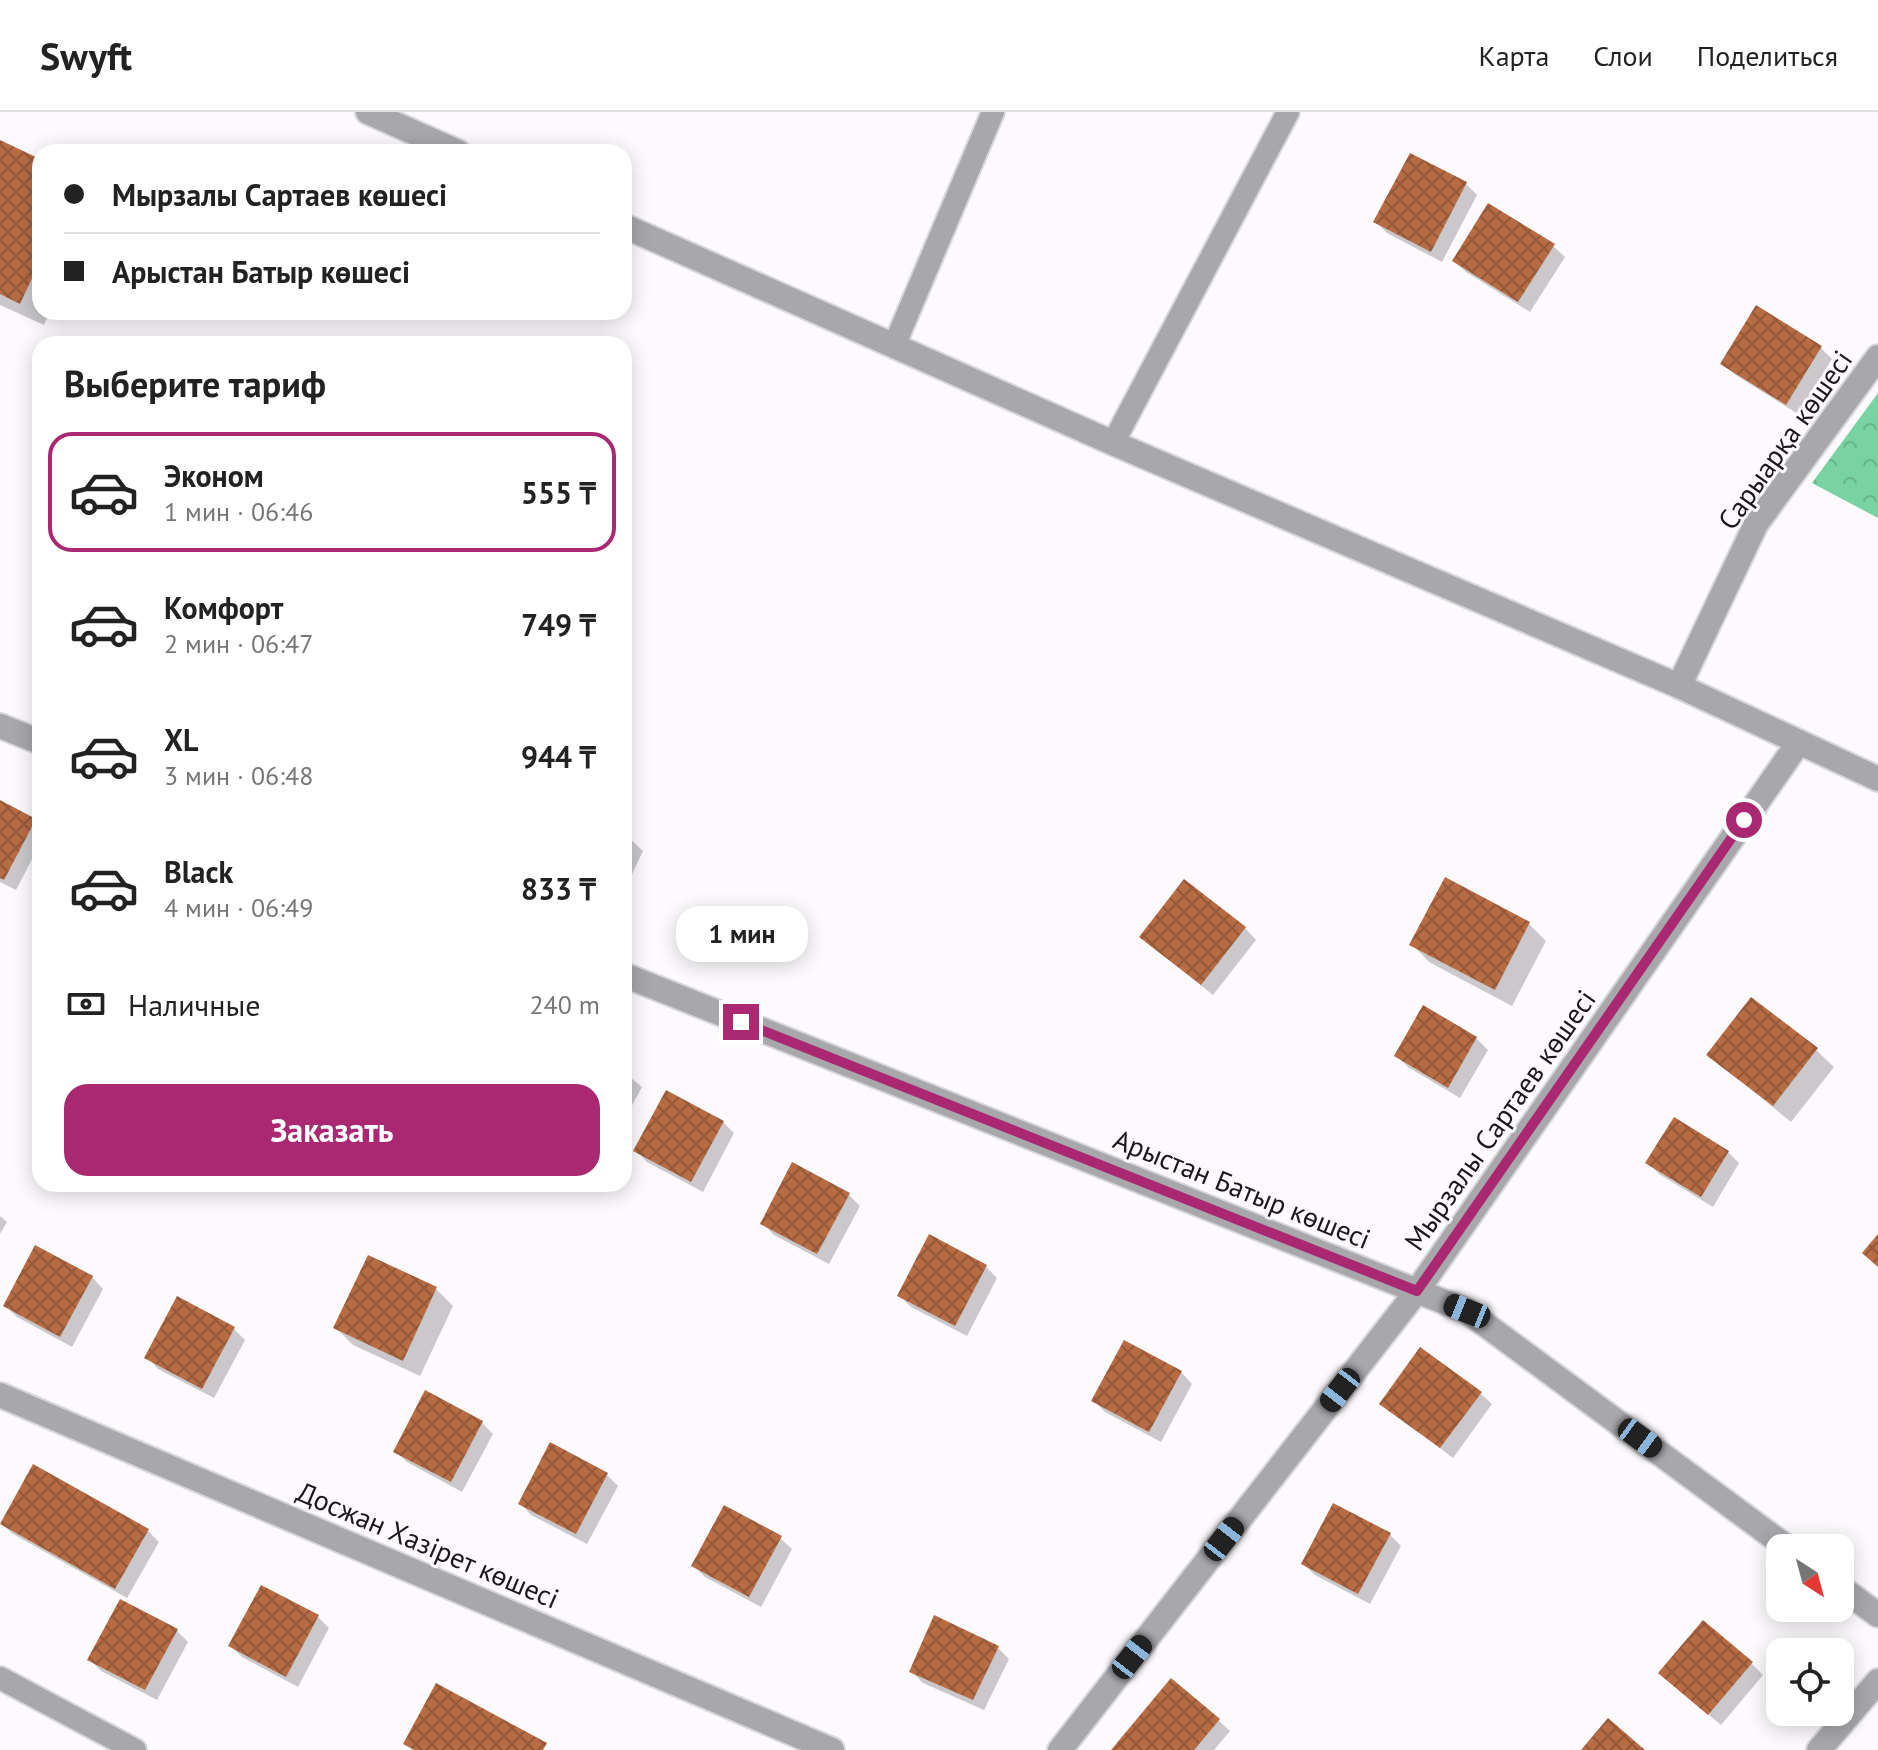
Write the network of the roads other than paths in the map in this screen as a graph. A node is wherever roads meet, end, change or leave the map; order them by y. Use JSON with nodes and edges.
{"nodes":[{"id":1,"x":368,"y":112,"type":"edge"},
{"id":2,"x":993,"y":112,"type":"edge"},
{"id":3,"x":1288,"y":112,"type":"edge"},
{"id":4,"x":440,"y":144,"type":"edge"},
{"id":5,"x":632,"y":230,"type":"edge"},
{"id":6,"x":894,"y":346,"type":"junction"},
{"id":7,"x":1878,"y":357,"type":"edge"},
{"id":8,"x":1113,"y":443,"type":"junction"},
{"id":9,"x":1679,"y":686,"type":"junction"},
{"id":10,"x":0,"y":726,"type":"edge"},
{"id":11,"x":32,"y":739,"type":"edge"},
{"id":12,"x":1799,"y":742,"type":"junction"},
{"id":13,"x":1878,"y":779,"type":"edge"},
{"id":14,"x":632,"y":978,"type":"edge"},
{"id":15,"x":1417,"y":1291,"type":"junction"},
{"id":16,"x":0,"y":1395,"type":"edge"},
{"id":17,"x":1769,"y":1534,"type":"edge"},
{"id":18,"x":1854,"y":1597,"type":"edge"},
{"id":19,"x":1878,"y":1615,"type":"edge"},
{"id":20,"x":0,"y":1678,"type":"edge"},
{"id":21,"x":1878,"y":1681,"type":"edge"},
{"id":22,"x":135,"y":1750,"type":"edge"},
{"id":23,"x":832,"y":1750,"type":"edge"},
{"id":24,"x":1060,"y":1750,"type":"edge"},
{"id":25,"x":1819,"y":1750,"type":"edge"}],
"edges":[{"from":1,"to":4,"type":"street"},
{"from":2,"to":6,"type":"lane"},
{"from":3,"to":8,"type":"lane"},
{"from":5,"to":6,"type":"street"},
{"from":6,"to":8,"type":"street"},
{"from":7,"to":9,"type":"street","name":"Сарыарқа көшесі"},
{"from":8,"to":9,"type":"street"},
{"from":9,"to":12,"type":"street"},
{"from":10,"to":11,"type":"street"},
{"from":12,"to":13,"type":"street"},
{"from":12,"to":15,"type":"street","name":"Мырзалы Сартаев көшесі"},
{"from":14,"to":15,"type":"street","name":"Арыстан Батыр көшесі"},
{"from":15,"to":17,"type":"street","name":"Арыстан Батыр көшесі"},
{"from":15,"to":24,"type":"street","name":"Мырзалы Сартаев көшесі"},
{"from":16,"to":23,"type":"street","name":"Досжан Хазірет көшесі"},
{"from":18,"to":19,"type":"street"},
{"from":20,"to":22,"type":"lane"},
{"from":21,"to":25,"type":"street"}]}
